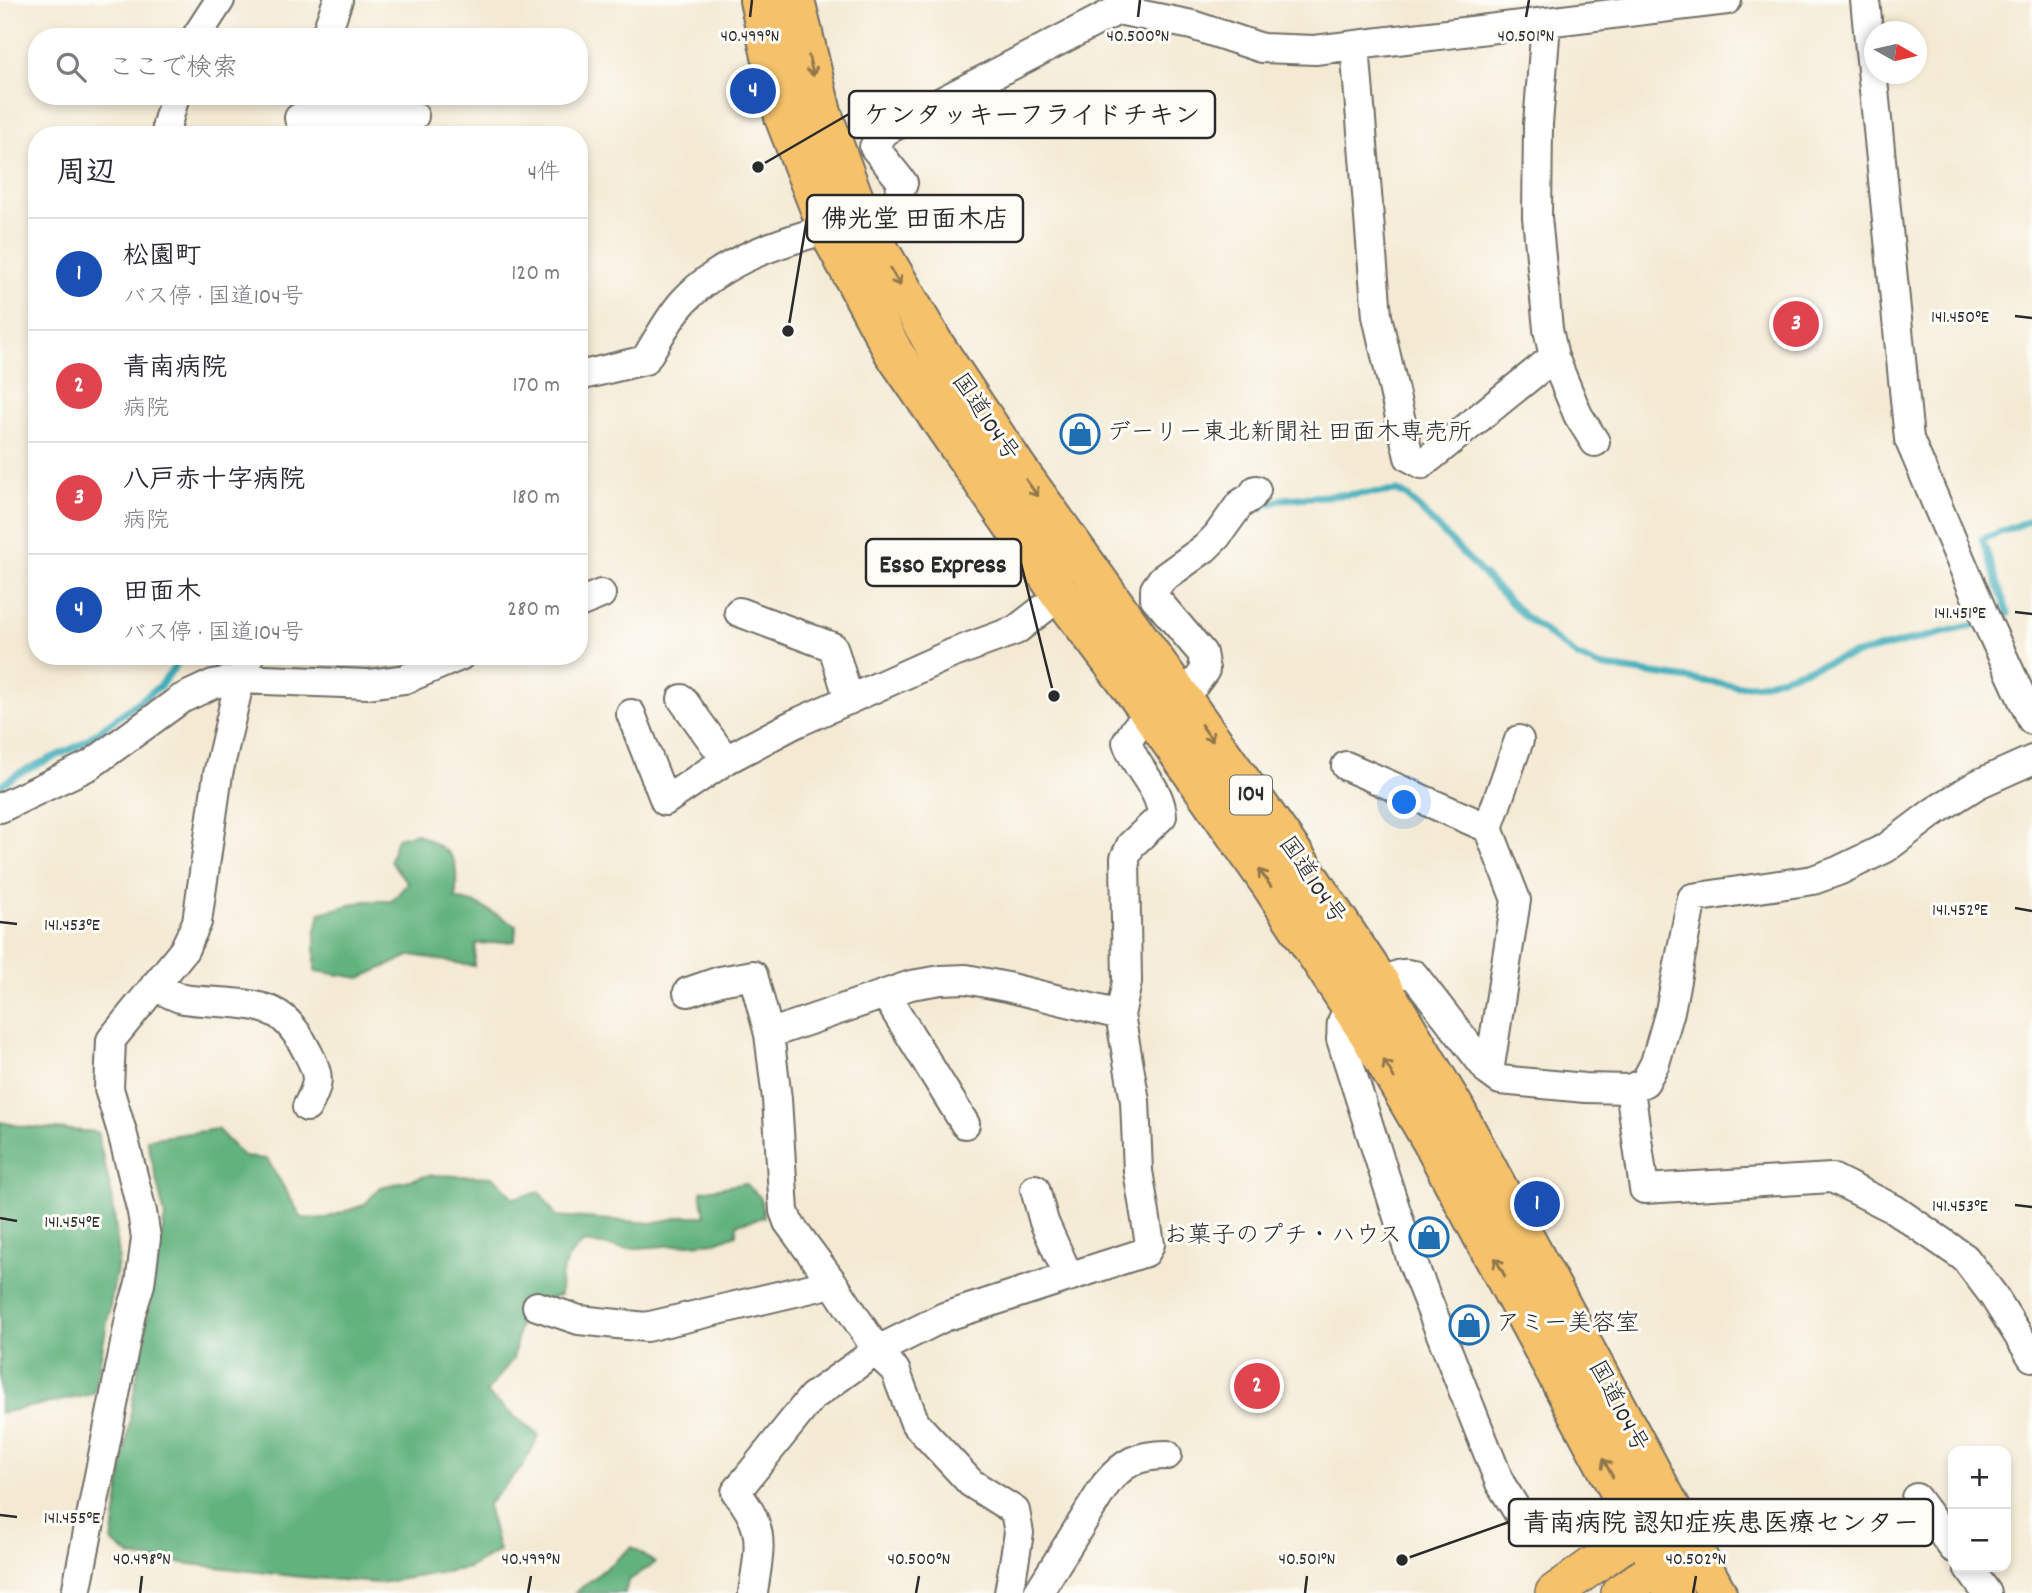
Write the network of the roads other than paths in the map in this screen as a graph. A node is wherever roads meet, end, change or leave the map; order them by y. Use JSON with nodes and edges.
{"nodes":[{"id":1,"x":220,"y":0,"type":"edge"},
{"id":2,"x":338,"y":0,"type":"edge"},
{"id":3,"x":759,"y":0,"type":"edge"},
{"id":4,"x":795,"y":0,"type":"edge"},
{"id":5,"x":1727,"y":0,"type":"edge"},
{"id":6,"x":1865,"y":0,"type":"edge"},
{"id":7,"x":1117,"y":5,"type":"edge"},
{"id":8,"x":1546,"y":23,"type":"junction"},
{"id":9,"x":202,"y":28,"type":"edge"},
{"id":10,"x":328,"y":28,"type":"edge"},
{"id":11,"x":1355,"y":46,"type":"junction"},
{"id":12,"x":172,"y":105,"type":"edge"},
{"id":13,"x":300,"y":116,"type":"edge"},
{"id":14,"x":414,"y":116,"type":"dead end"},
{"id":15,"x":167,"y":126,"type":"edge"},
{"id":16,"x":845,"y":225,"type":"junction"},
{"id":17,"x":1554,"y":357,"type":"junction"},
{"id":18,"x":588,"y":374,"type":"edge"},
{"id":19,"x":1595,"y":442,"type":"dead end"},
{"id":20,"x":1256,"y":490,"type":"dead end"},
{"id":21,"x":1061,"y":595,"type":"junction"},
{"id":22,"x":739,"y":612,"type":"dead end"},
{"id":23,"x":438,"y":665,"type":"edge"},
{"id":24,"x":245,"y":667,"type":"edge"},
{"id":25,"x":682,"y":699,"type":"dead end"},
{"id":26,"x":849,"y":700,"type":"junction"},
{"id":27,"x":1166,"y":704,"type":"junction"},
{"id":28,"x":631,"y":714,"type":"dead end"},
{"id":29,"x":2032,"y":720,"type":"edge"},
{"id":30,"x":1519,"y":740,"type":"dead end"},
{"id":31,"x":726,"y":760,"type":"junction"},
{"id":32,"x":2032,"y":760,"type":"edge"},
{"id":33,"x":1346,"y":766,"type":"dead end"},
{"id":34,"x":0,"y":808,"type":"edge"},
{"id":35,"x":1488,"y":828,"type":"junction"},
{"id":36,"x":155,"y":985,"type":"junction"},
{"id":37,"x":1381,"y":985,"type":"junction"},
{"id":38,"x":688,"y":992,"type":"dead end"},
{"id":39,"x":885,"y":994,"type":"junction"},
{"id":40,"x":1351,"y":1008,"type":"junction"},
{"id":41,"x":1121,"y":1015,"type":"junction"},
{"id":42,"x":769,"y":1034,"type":"junction"},
{"id":43,"x":1489,"y":1072,"type":"junction"},
{"id":44,"x":1630,"y":1089,"type":"junction"},
{"id":45,"x":307,"y":1107,"type":"dead end"},
{"id":46,"x":965,"y":1124,"type":"dead end"},
{"id":47,"x":1035,"y":1189,"type":"dead end"},
{"id":48,"x":1069,"y":1278,"type":"junction"},
{"id":49,"x":833,"y":1283,"type":"junction"},
{"id":50,"x":537,"y":1307,"type":"dead end"},
{"id":51,"x":2022,"y":1315,"type":"edge"},
{"id":52,"x":876,"y":1351,"type":"junction"},
{"id":53,"x":2032,"y":1357,"type":"edge"},
{"id":54,"x":1167,"y":1454,"type":"dead end"},
{"id":55,"x":1916,"y":1499,"type":"dead end"},
{"id":56,"x":1657,"y":1520,"type":"junction"},
{"id":57,"x":1525,"y":1525,"type":"dead end"},
{"id":58,"x":1948,"y":1541,"type":"edge"},
{"id":59,"x":1675,"y":1569,"type":"edge"},
{"id":60,"x":1972,"y":1572,"type":"edge"},
{"id":61,"x":76,"y":1593,"type":"edge"},
{"id":62,"x":753,"y":1593,"type":"edge"},
{"id":63,"x":1009,"y":1593,"type":"edge"},
{"id":64,"x":1038,"y":1593,"type":"edge"},
{"id":65,"x":1553,"y":1593,"type":"edge"},
{"id":66,"x":1620,"y":1593,"type":"edge"},
{"id":67,"x":1717,"y":1593,"type":"edge"},
{"id":68,"x":1987,"y":1593,"type":"edge"}],
"edges":[{"from":1,"to":9,"type":"street"},
{"from":2,"to":10,"type":"street"},
{"from":3,"to":16,"type":"highway","name":"国道104号","number":"104"},
{"from":4,"to":16,"type":"highway","name":"国道104号","number":"104","one_way":true},
{"from":5,"to":8,"type":"street"},
{"from":6,"to":29,"type":"street"},
{"from":7,"to":11,"type":"street"},
{"from":7,"to":16,"type":"street"},
{"from":8,"to":11,"type":"street"},
{"from":8,"to":17,"type":"street"},
{"from":11,"to":17,"type":"street"},
{"from":12,"to":15,"type":"street"},
{"from":13,"to":14,"type":"street"},
{"from":16,"to":18,"type":"street"},
{"from":16,"to":21,"type":"highway","name":"国道104号","number":"104"},
{"from":16,"to":27,"type":"highway","name":"国道104号","number":"104","one_way":true},
{"from":17,"to":19,"type":"street"},
{"from":20,"to":27,"type":"street"},
{"from":21,"to":26,"type":"street"},
{"from":21,"to":27,"type":"highway","name":"国道104号","number":"104"},
{"from":22,"to":26,"type":"street"},
{"from":23,"to":24,"type":"street"},
{"from":24,"to":34,"type":"street"},
{"from":24,"to":36,"type":"street"},
{"from":25,"to":31,"type":"street"},
{"from":26,"to":31,"type":"street"},
{"from":27,"to":37,"type":"highway","name":"国道104号","number":"104","one_way":true},
{"from":40,"to":27,"type":"highway","name":"国道104号","number":"104","one_way":true},
{"from":27,"to":41,"type":"street"},
{"from":28,"to":31,"type":"street"},
{"from":30,"to":35,"type":"street"},
{"from":32,"to":44,"type":"street"},
{"from":33,"to":35,"type":"street"},
{"from":35,"to":43,"type":"street"},
{"from":36,"to":45,"type":"street"},
{"from":36,"to":61,"type":"street"},
{"from":37,"to":40,"type":"street"},
{"from":37,"to":43,"type":"street"},
{"from":37,"to":56,"type":"highway","name":"国道104号","number":"104"},
{"from":38,"to":42,"type":"street"},
{"from":39,"to":41,"type":"street"},
{"from":39,"to":42,"type":"street"},
{"from":39,"to":46,"type":"street"},
{"from":56,"to":40,"type":"highway","name":"国道104号","number":"104","one_way":true},
{"from":40,"to":57,"type":"street"},
{"from":41,"to":48,"type":"street"},
{"from":42,"to":49,"type":"street"},
{"from":43,"to":44,"type":"street"},
{"from":44,"to":51,"type":"street"},
{"from":47,"to":48,"type":"street"},
{"from":48,"to":52,"type":"street"},
{"from":49,"to":50,"type":"street"},
{"from":49,"to":52,"type":"street"},
{"from":51,"to":53,"type":"street"},
{"from":52,"to":62,"type":"street"},
{"from":52,"to":63,"type":"street"},
{"from":54,"to":64,"type":"street"},
{"from":55,"to":58,"type":"street"},
{"from":56,"to":59,"type":"highway","name":"国道104号","number":"104"},
{"from":56,"to":65,"type":"main road"},
{"from":59,"to":66,"type":"main road"},
{"from":59,"to":67,"type":"highway","name":"国道104号","number":"104"},
{"from":60,"to":68,"type":"street"}]}
